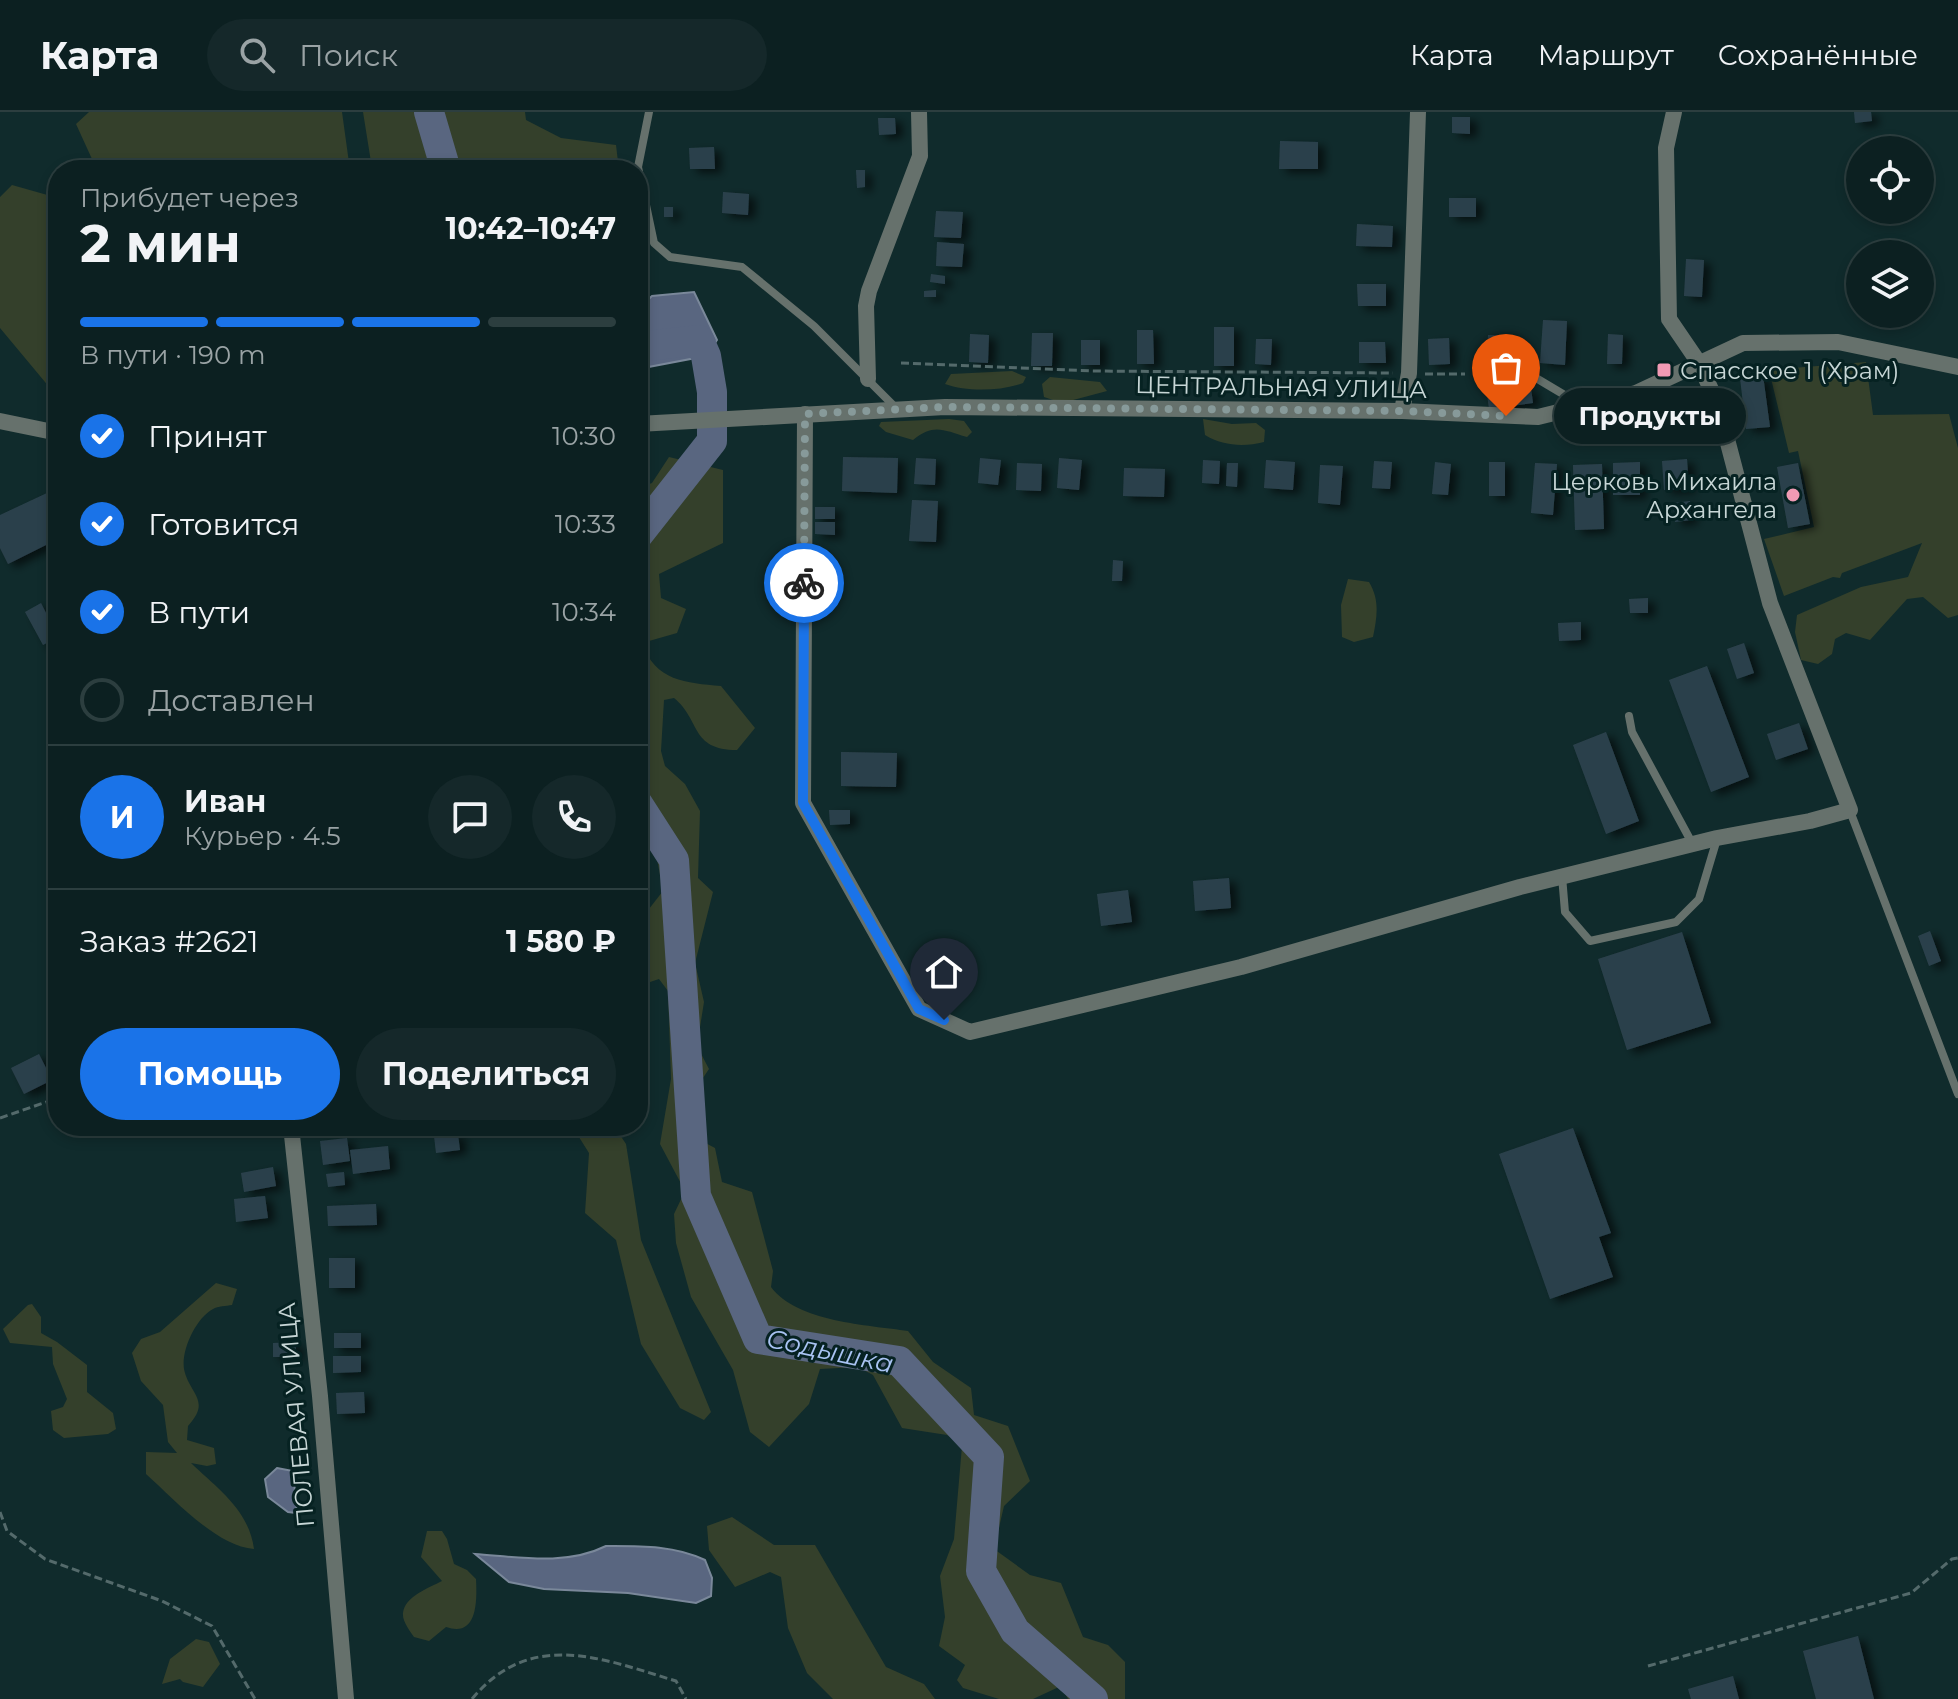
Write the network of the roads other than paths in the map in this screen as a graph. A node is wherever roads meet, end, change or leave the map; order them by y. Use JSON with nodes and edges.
{"nodes":[{"id":1,"x":649,"y":112,"type":"edge"},
{"id":2,"x":919,"y":112,"type":"edge"},
{"id":3,"x":1418,"y":112,"type":"edge"},
{"id":4,"x":1674,"y":112,"type":"edge"},
{"id":5,"x":639,"y":160,"type":"edge"},
{"id":6,"x":648,"y":214,"type":"edge"},
{"id":7,"x":1699,"y":363,"type":"junction"},
{"id":8,"x":1958,"y":367,"type":"edge"},
{"id":9,"x":1478,"y":375,"type":"road end"},
{"id":10,"x":868,"y":379,"type":"junction"},
{"id":11,"x":1583,"y":406,"type":"junction"},
{"id":12,"x":897,"y":409,"type":"junction"},
{"id":13,"x":1402,"y":411,"type":"junction"},
{"id":14,"x":805,"y":414,"type":"junction"},
{"id":15,"x":0,"y":421,"type":"edge"},
{"id":16,"x":648,"y":423,"type":"edge"},
{"id":17,"x":48,"y":431,"type":"edge"},
{"id":18,"x":1629,"y":716,"type":"dead end"},
{"id":19,"x":1850,"y":810,"type":"junction"},
{"id":20,"x":1717,"y":838,"type":"junction"},
{"id":21,"x":1693,"y":844,"type":"junction"},
{"id":22,"x":1562,"y":876,"type":"junction"},
{"id":23,"x":1958,"y":1094,"type":"edge"},
{"id":24,"x":292,"y":1136,"type":"edge"},
{"id":25,"x":346,"y":1699,"type":"edge"}],
"edges":[{"from":1,"to":5,"type":"lane"},
{"from":2,"to":10,"type":"street"},
{"from":3,"to":13,"type":"street"},
{"from":4,"to":7,"type":"street"},
{"from":6,"to":10,"type":"lane"},
{"from":7,"to":8,"type":"street","name":"ЦЕНТРАЛЬНАЯ УЛИЦА"},
{"from":7,"to":11,"type":"street","name":"ЦЕНТРАЛЬНАЯ УЛИЦА"},
{"from":7,"to":19,"type":"street"},
{"from":9,"to":11,"type":"lane"},
{"from":10,"to":12,"type":"lane"},
{"from":11,"to":13,"type":"street","name":"ЦЕНТРАЛЬНАЯ УЛИЦА"},
{"from":12,"to":13,"type":"street","name":"ЦЕНТРАЛЬНАЯ УЛИЦА"},
{"from":12,"to":14,"type":"street","name":"ЦЕНТРАЛЬНАЯ УЛИЦА"},
{"from":14,"to":16,"type":"street","name":"ЦЕНТРАЛЬНАЯ УЛИЦА"},
{"from":14,"to":22,"type":"street"},
{"from":15,"to":17,"type":"street"},
{"from":18,"to":21,"type":"lane"},
{"from":19,"to":20,"type":"street"},
{"from":19,"to":23,"type":"lane"},
{"from":20,"to":21,"type":"street"},
{"from":20,"to":22,"type":"lane"},
{"from":21,"to":22,"type":"street"},
{"from":24,"to":25,"type":"street","name":"ПОЛЕВАЯ УЛИЦА"}]}
